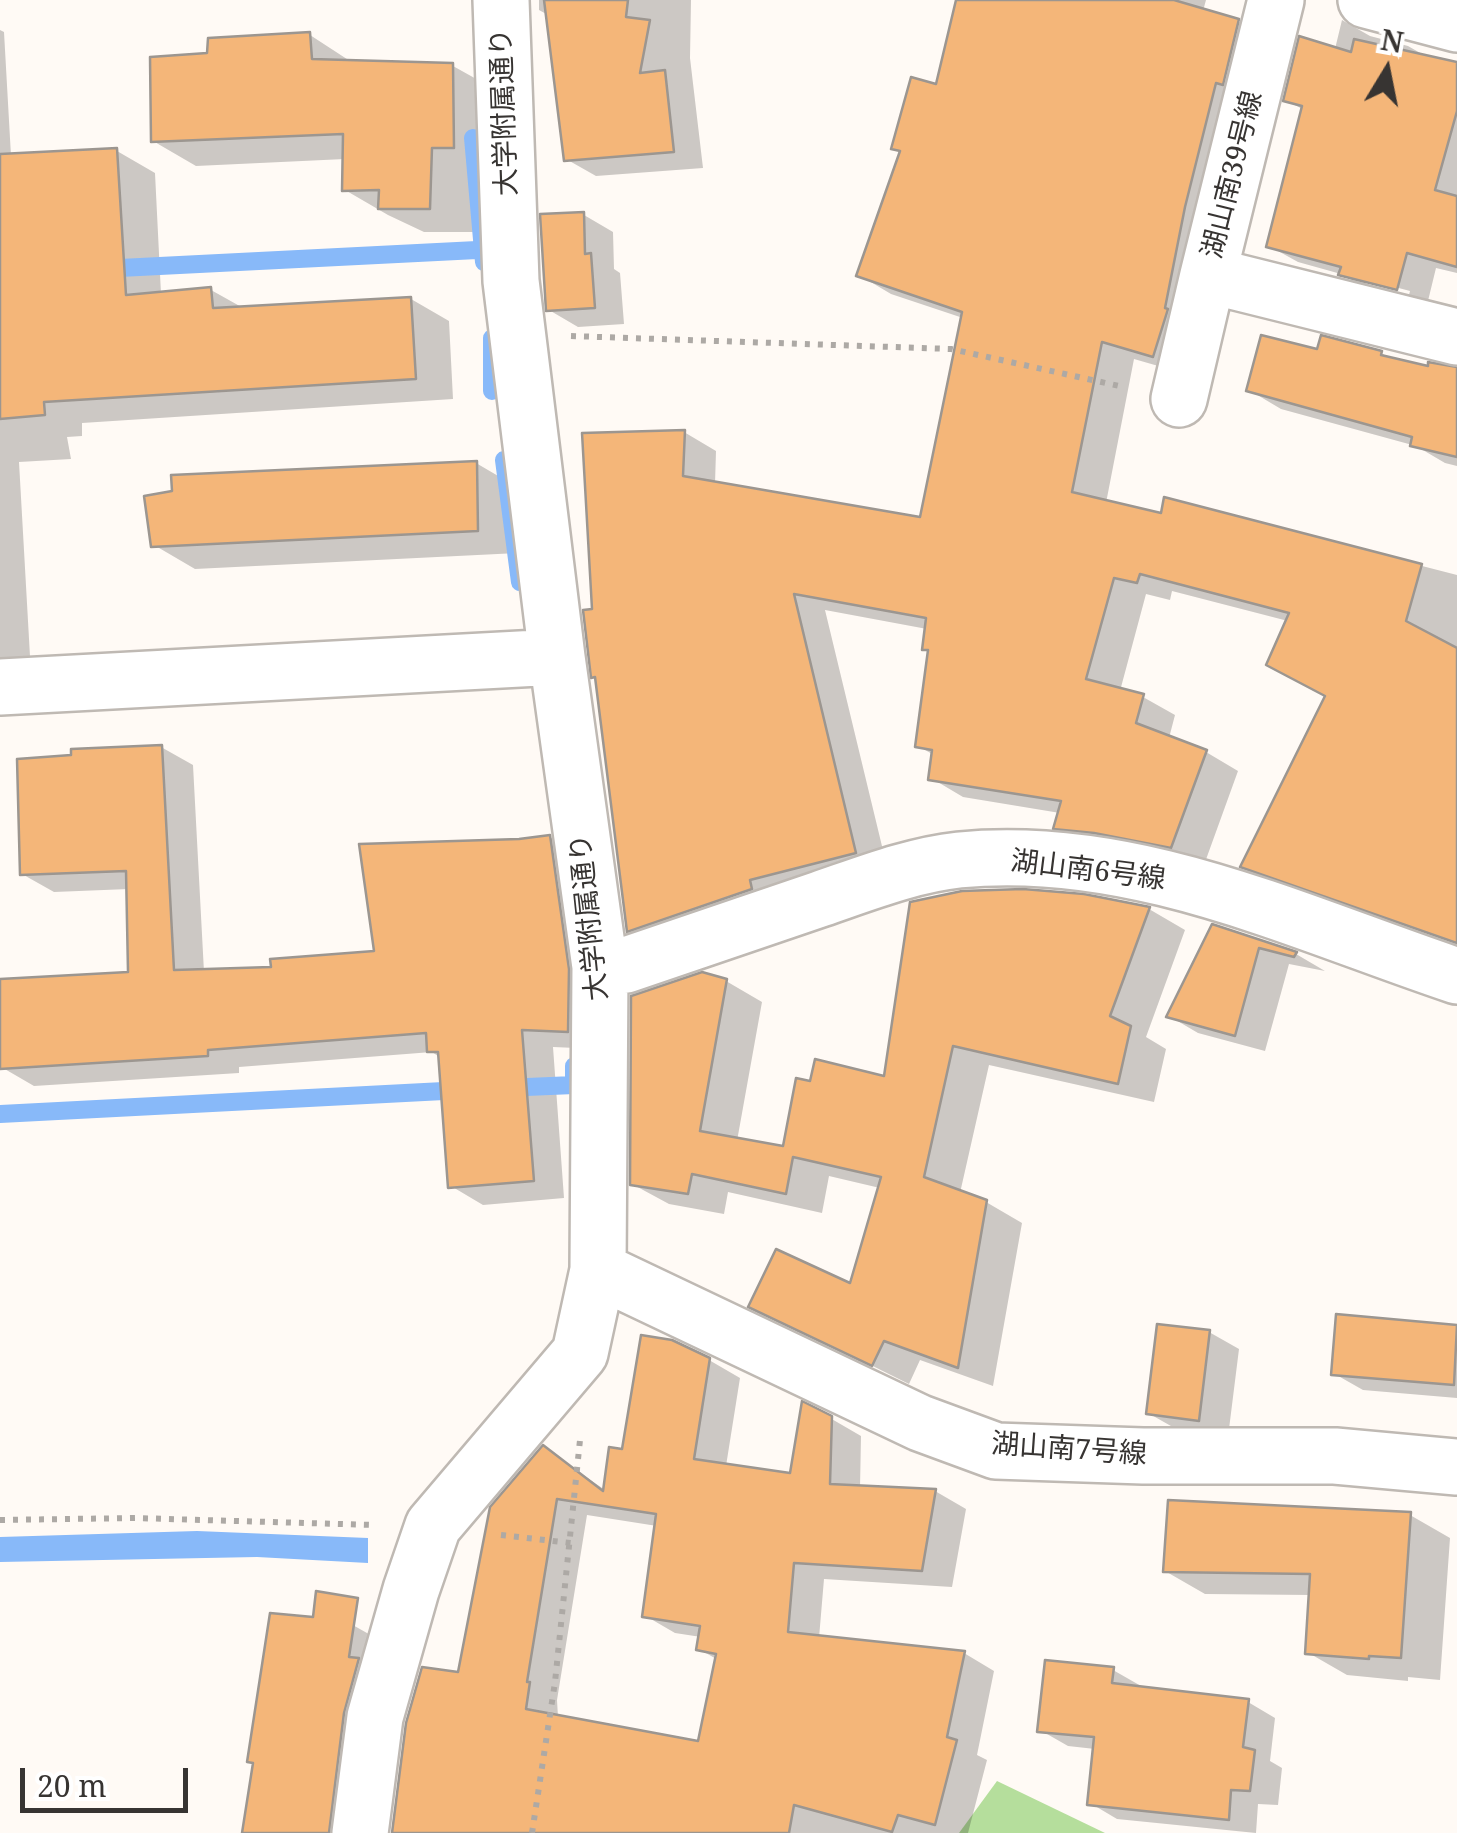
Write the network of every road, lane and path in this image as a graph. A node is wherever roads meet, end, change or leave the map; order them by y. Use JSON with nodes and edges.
{"nodes":[{"id":1,"x":501,"y":0,"type":"edge"},
{"id":2,"x":1276,"y":0,"type":"edge"},
{"id":3,"x":1366,"y":0,"type":"edge"},
{"id":4,"x":1457,"y":24,"type":"edge"},
{"id":5,"x":1208,"y":275,"type":"junction"},
{"id":6,"x":518,"y":334,"type":"junction"},
{"id":7,"x":1457,"y":336,"type":"edge"},
{"id":8,"x":1179,"y":399,"type":"joint"},
{"id":9,"x":557,"y":657,"type":"junction"},
{"id":10,"x":0,"y":687,"type":"edge"},
{"id":11,"x":600,"y":967,"type":"junction"},
{"id":12,"x":1457,"y":976,"type":"edge"},
{"id":13,"x":598,"y":1270,"type":"junction"},
{"id":14,"x":580,"y":1438,"type":"dead end"},
{"id":15,"x":1457,"y":1467,"type":"edge"},
{"id":16,"x":0,"y":1520,"type":"edge"},
{"id":17,"x":434,"y":1526,"type":"junction"},
{"id":18,"x":360,"y":1833,"type":"edge"},
{"id":19,"x":532,"y":1833,"type":"edge"}],
"edges":[{"from":1,"to":6,"type":"street","name":"大学附属通り"},
{"from":2,"to":5,"type":"street","name":"湖山南39号線"},
{"from":3,"to":4,"type":"street"},
{"from":5,"to":7,"type":"street","name":"湖山南39号線"},
{"from":5,"to":8,"type":"street"},
{"from":6,"to":8,"type":"path"},
{"from":6,"to":9,"type":"street","name":"大学附属通り"},
{"from":9,"to":10,"type":"street"},
{"from":9,"to":11,"type":"street","name":"大学附属通り"},
{"from":11,"to":12,"type":"street","name":"湖山南6号線"},
{"from":11,"to":13,"type":"street","name":"大学附属通り"},
{"from":13,"to":15,"type":"street","name":"湖山南7号線"},
{"from":13,"to":17,"type":"street","name":"大学附属通り"},
{"from":14,"to":19,"type":"path"},
{"from":16,"to":17,"type":"path"},
{"from":17,"to":18,"type":"street","name":"大学附属通り"}]}
